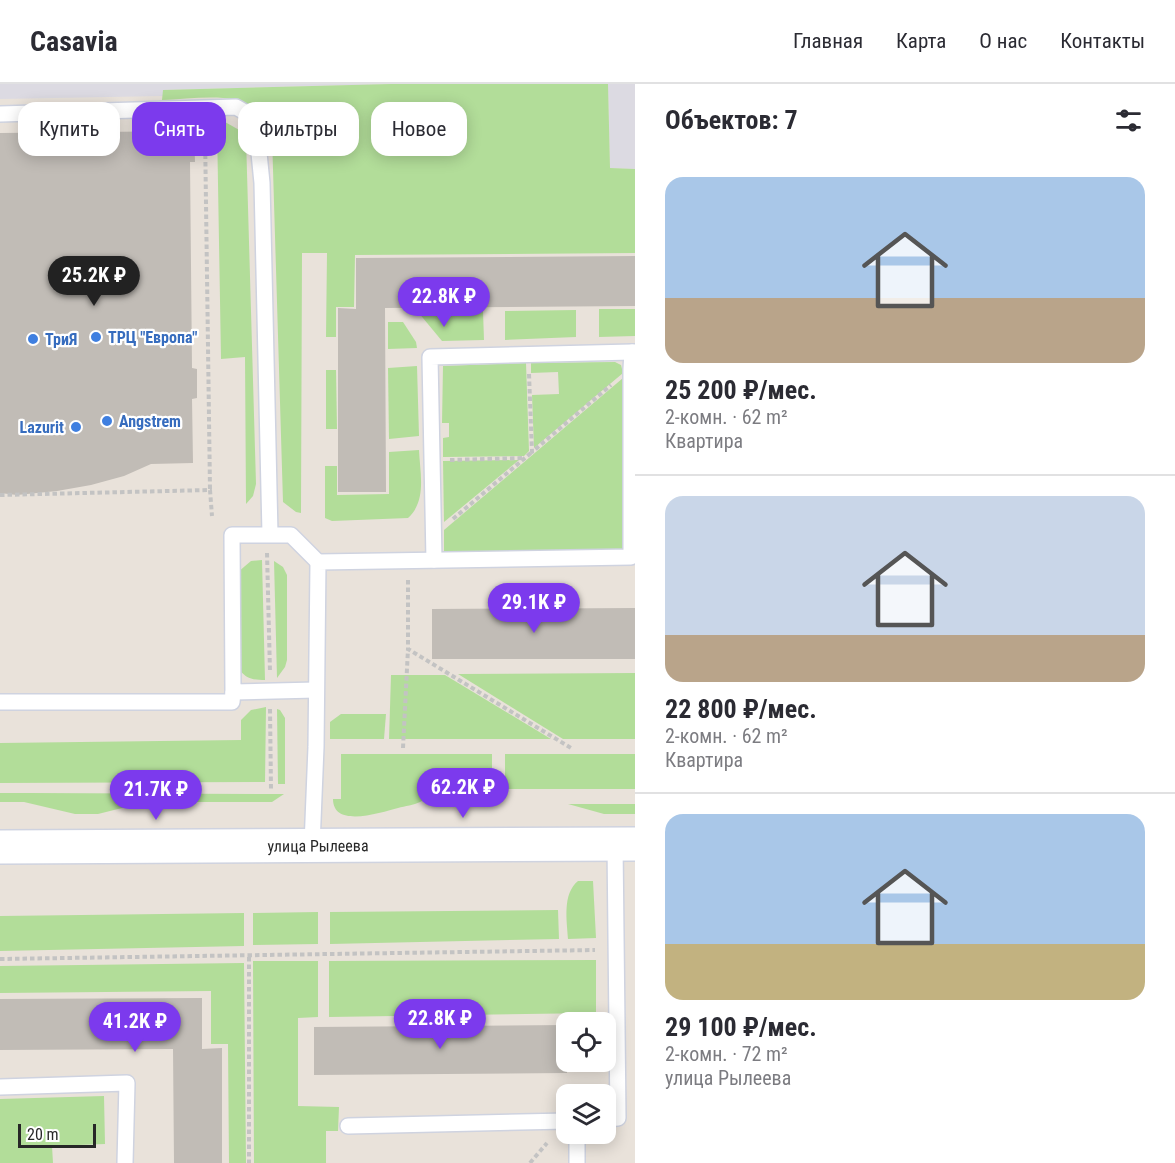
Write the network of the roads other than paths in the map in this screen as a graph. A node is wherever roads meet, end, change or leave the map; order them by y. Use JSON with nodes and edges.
{"nodes":[{"id":1,"x":0,"y":114,"type":"edge"},
{"id":2,"x":633,"y":352,"type":"edge"},
{"id":3,"x":268,"y":534,"type":"junction"},
{"id":4,"x":434,"y":560,"type":"junction"},
{"id":5,"x":318,"y":562,"type":"junction"},
{"id":6,"x":316,"y":690,"type":"junction"},
{"id":7,"x":233,"y":692,"type":"junction"},
{"id":8,"x":0,"y":702,"type":"edge"},
{"id":9,"x":625,"y":844,"type":"edge"},
{"id":10,"x":312,"y":846,"type":"junction"},
{"id":11,"x":0,"y":847,"type":"edge"},
{"id":12,"x":0,"y":1087,"type":"edge"},
{"id":13,"x":616,"y":1118,"type":"edge"},
{"id":14,"x":556,"y":1121,"type":"edge"},
{"id":15,"x":348,"y":1126,"type":"dead end"},
{"id":16,"x":577,"y":1144,"type":"edge"},
{"id":17,"x":125,"y":1163,"type":"edge"},
{"id":18,"x":577,"y":1163,"type":"edge"}],
"edges":[{"from":1,"to":3,"type":"lane"},
{"from":2,"to":4,"type":"lane"},
{"from":2,"to":4,"type":"lane"},
{"from":3,"to":5,"type":"lane"},
{"from":3,"to":7,"type":"lane"},
{"from":4,"to":5,"type":"lane"},
{"from":5,"to":6,"type":"lane"},
{"from":6,"to":7,"type":"lane"},
{"from":6,"to":10,"type":"lane"},
{"from":7,"to":8,"type":"lane"},
{"from":9,"to":10,"type":"main road","name":"улица Рылеева"},
{"from":9,"to":13,"type":"lane"},
{"from":10,"to":11,"type":"main road","name":"улица Рылеева"},
{"from":12,"to":17,"type":"lane"},
{"from":14,"to":15,"type":"lane"},
{"from":16,"to":18,"type":"lane"}]}
